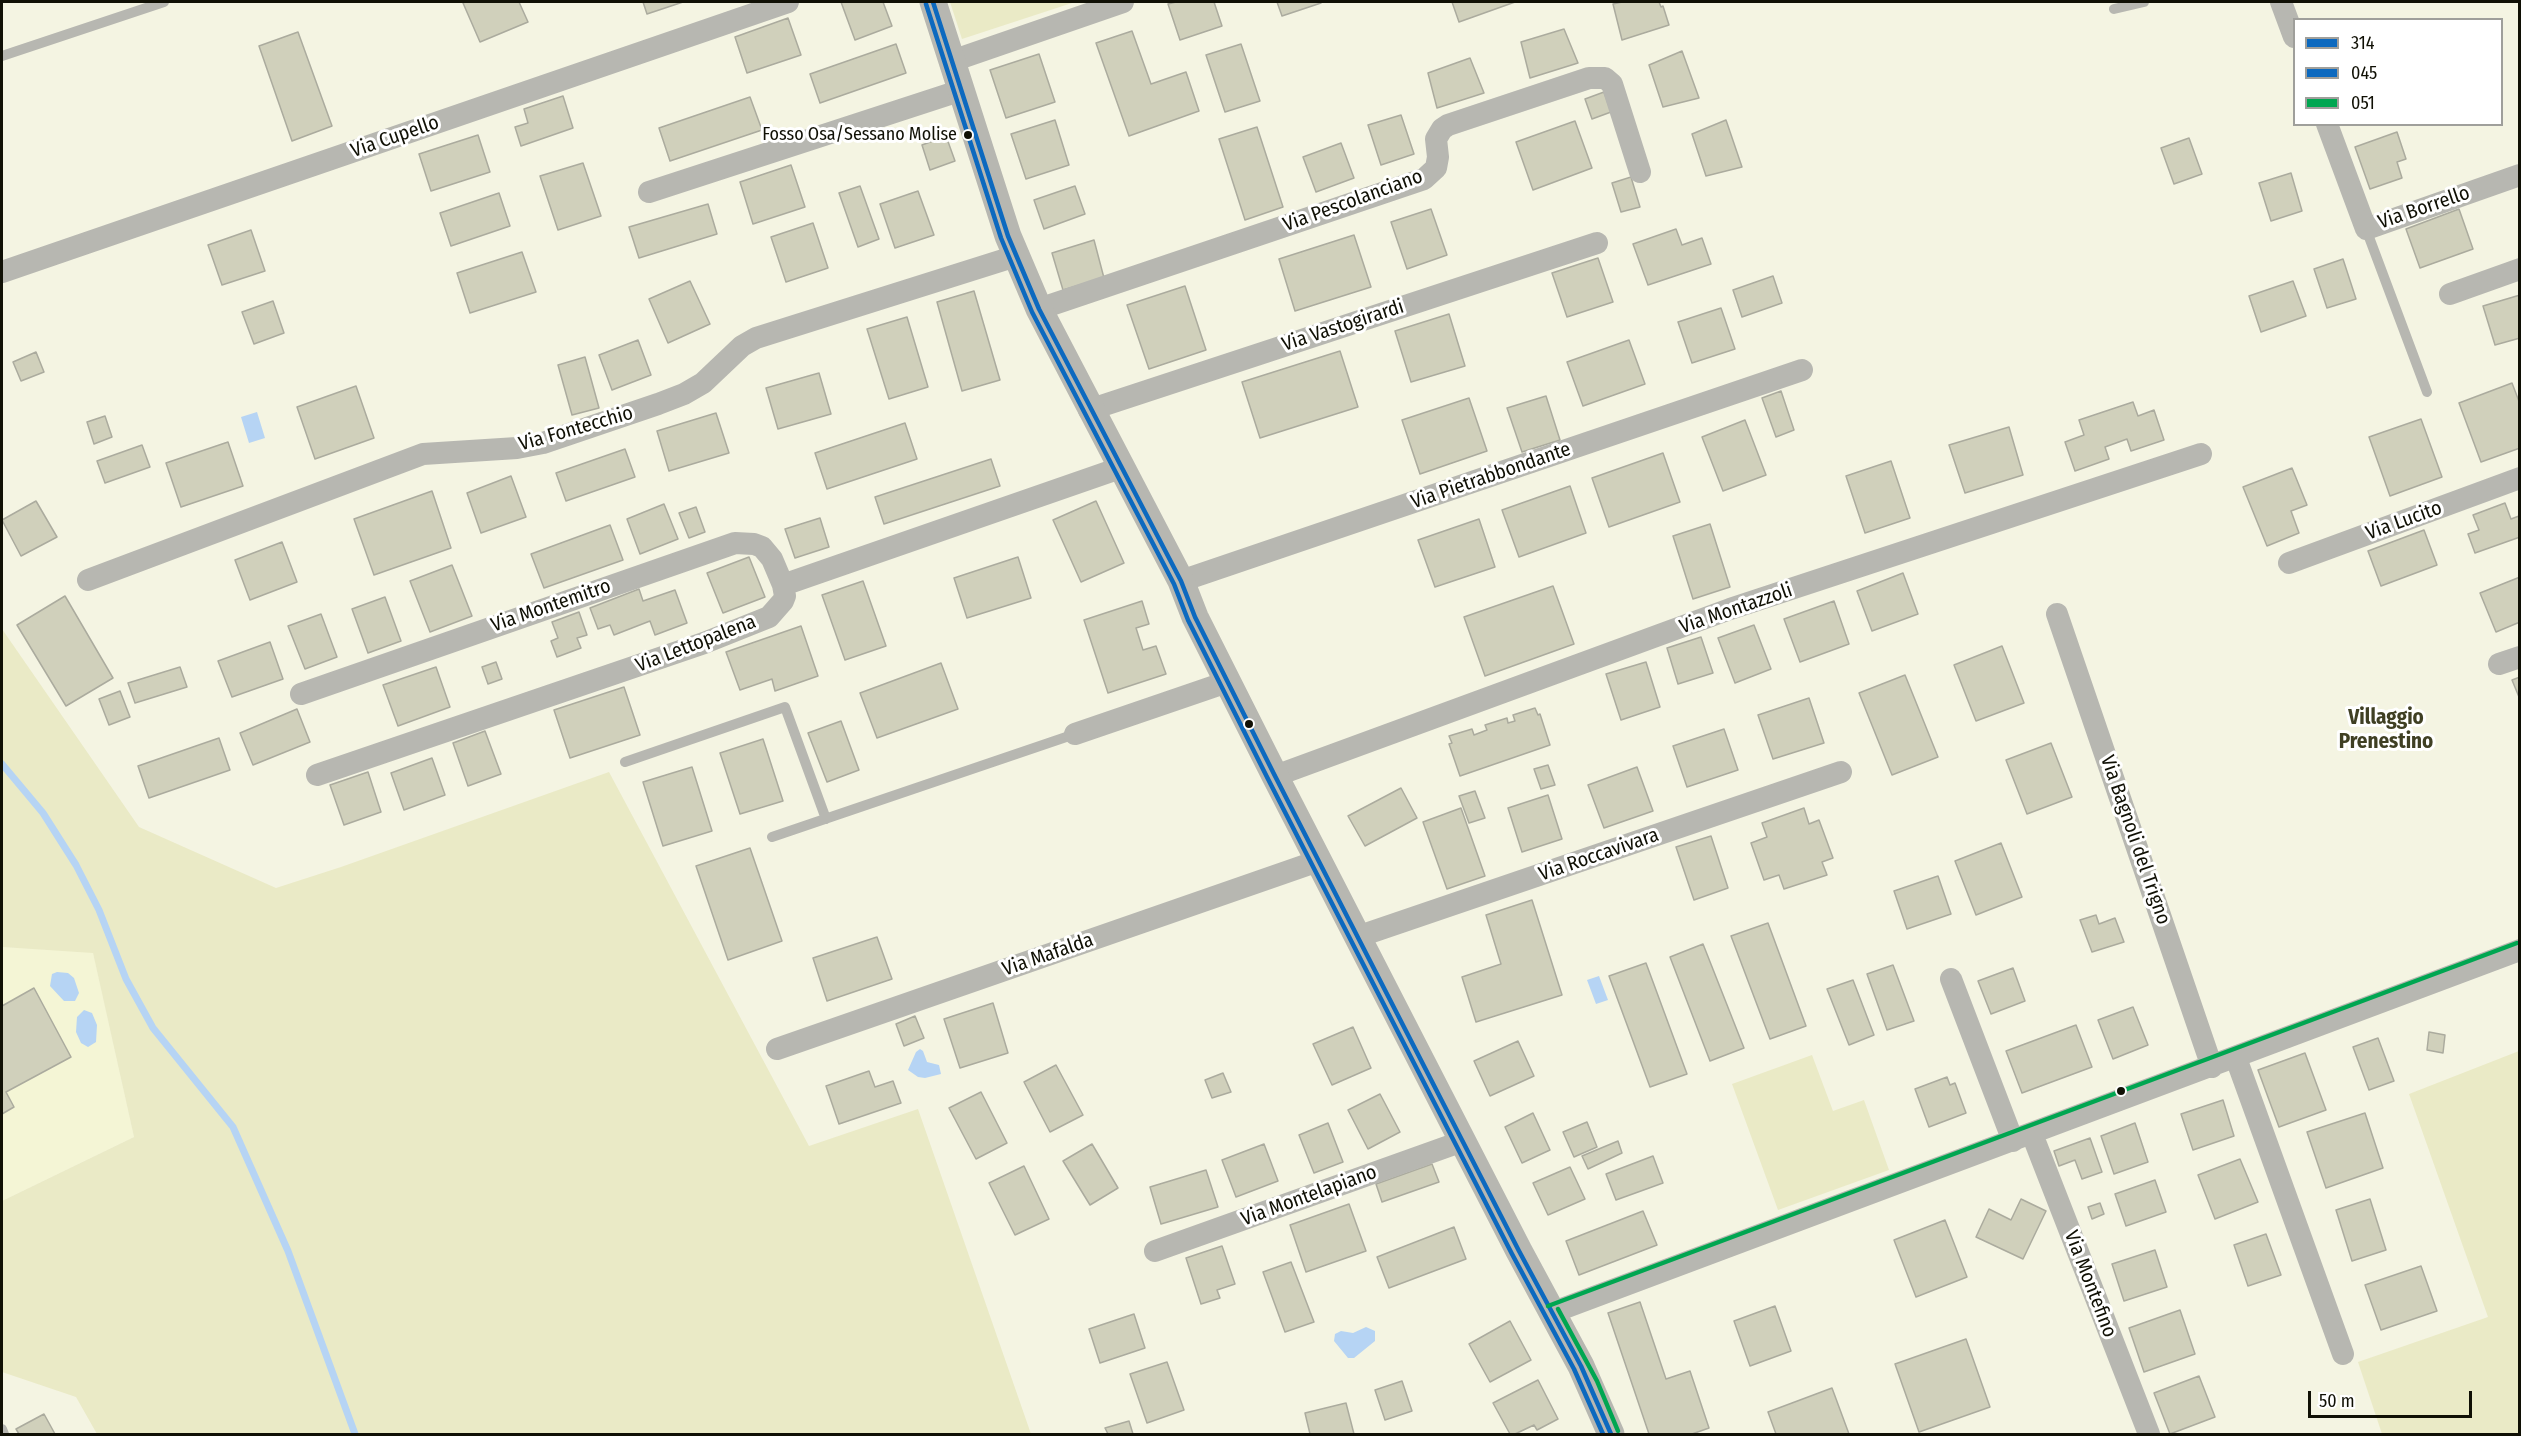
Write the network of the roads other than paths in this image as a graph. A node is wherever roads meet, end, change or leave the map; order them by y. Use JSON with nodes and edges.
{"nodes":[{"id":1,"x":164,"y":2,"type":"edge"},
{"id":2,"x":788,"y":2,"type":"edge"},
{"id":3,"x":933,"y":2,"type":"edge"},
{"id":4,"x":1123,"y":2,"type":"edge"},
{"id":5,"x":2144,"y":2,"type":"edge"},
{"id":6,"x":2281,"y":2,"type":"edge"},
{"id":7,"x":2114,"y":9,"type":"dead end"},
{"id":8,"x":2293,"y":32,"type":"edge"},
{"id":9,"x":2,"y":56,"type":"edge"},
{"id":10,"x":952,"y":61,"type":"junction"},
{"id":11,"x":962,"y":90,"type":"junction"},
{"id":12,"x":2328,"y":126,"type":"edge"},
{"id":13,"x":1640,"y":172,"type":"dead end"},
{"id":14,"x":2520,"y":175,"type":"edge"},
{"id":15,"x":649,"y":192,"type":"dead end"},
{"id":16,"x":2366,"y":228,"type":"junction"},
{"id":17,"x":1597,"y":243,"type":"dead end"},
{"id":18,"x":1016,"y":256,"type":"junction"},
{"id":19,"x":2520,"y":269,"type":"edge"},
{"id":20,"x":2,"y":272,"type":"edge"},
{"id":21,"x":2450,"y":294,"type":"dead end"},
{"id":22,"x":1039,"y":309,"type":"junction"},
{"id":23,"x":1802,"y":370,"type":"dead end"},
{"id":24,"x":2427,"y":392,"type":"dead end"},
{"id":25,"x":1089,"y":410,"type":"junction"},
{"id":26,"x":2201,"y":454,"type":"dead end"},
{"id":27,"x":1120,"y":468,"type":"junction"},
{"id":28,"x":2520,"y":478,"type":"edge"},
{"id":29,"x":2289,"y":563,"type":"dead end"},
{"id":30,"x":88,"y":580,"type":"dead end"},
{"id":31,"x":1181,"y":581,"type":"junction"},
{"id":32,"x":783,"y":585,"type":"junction"},
{"id":33,"x":2057,"y":614,"type":"dead end"},
{"id":34,"x":1227,"y":682,"type":"junction"},
{"id":35,"x":301,"y":694,"type":"dead end"},
{"id":36,"x":1075,"y":734,"type":"joint"},
{"id":37,"x":624,"y":762,"type":"dead end"},
{"id":38,"x":1841,"y":772,"type":"dead end"},
{"id":39,"x":317,"y":775,"type":"dead end"},
{"id":40,"x":1275,"y":776,"type":"junction"},
{"id":41,"x":826,"y":819,"type":"junction"},
{"id":42,"x":772,"y":837,"type":"dead end"},
{"id":43,"x":1318,"y":861,"type":"junction"},
{"id":44,"x":1358,"y":937,"type":"junction"},
{"id":45,"x":2520,"y":950,"type":"edge"},
{"id":46,"x":1951,"y":978,"type":"dead end"},
{"id":47,"x":777,"y":1049,"type":"dead end"},
{"id":48,"x":2236,"y":1058,"type":"junction"},
{"id":49,"x":2212,"y":1067,"type":"junction"},
{"id":50,"x":2022,"y":1138,"type":"junction"},
{"id":51,"x":1463,"y":1141,"type":"junction"},
{"id":52,"x":1155,"y":1251,"type":"dead end"},
{"id":53,"x":1551,"y":1313,"type":"junction"},
{"id":54,"x":2343,"y":1354,"type":"dead end"},
{"id":55,"x":2,"y":1429,"type":"edge"},
{"id":56,"x":4,"y":1434,"type":"edge"},
{"id":57,"x":1611,"y":1434,"type":"edge"},
{"id":58,"x":2149,"y":1434,"type":"edge"}],
"edges":[{"from":1,"to":9,"type":"lane"},
{"from":2,"to":20,"type":"street","name":"Via Cupello"},
{"from":3,"to":10,"type":"street"},
{"from":4,"to":10,"type":"street"},
{"from":5,"to":7,"type":"lane"},
{"from":6,"to":8,"type":"street"},
{"from":10,"to":11,"type":"street"},
{"from":11,"to":15,"type":"street"},
{"from":11,"to":18,"type":"street"},
{"from":12,"to":16,"type":"street","name":"Via Borrello"},
{"from":13,"to":22,"type":"street","name":"Via Pescolanciano"},
{"from":14,"to":16,"type":"street","name":"Via Borrello"},
{"from":16,"to":24,"type":"lane"},
{"from":17,"to":25,"type":"street","name":"Via Vastogirardi"},
{"from":18,"to":22,"type":"street"},
{"from":18,"to":30,"type":"street","name":"Via Fontecchio"},
{"from":19,"to":21,"type":"street"},
{"from":22,"to":25,"type":"street"},
{"from":23,"to":31,"type":"street","name":"Via Pietrabbondante"},
{"from":25,"to":27,"type":"street"},
{"from":26,"to":40,"type":"street","name":"Via Montazzoli"},
{"from":27,"to":31,"type":"street"},
{"from":27,"to":32,"type":"street"},
{"from":28,"to":29,"type":"street","name":"Via Lucito"},
{"from":31,"to":34,"type":"street"},
{"from":32,"to":35,"type":"street","name":"Via Montemitro"},
{"from":32,"to":39,"type":"street","name":"Via Lettopalena"},
{"from":33,"to":49,"type":"street","name":"Via Bagnoli del Trigno"},
{"from":34,"to":36,"type":"street"},
{"from":34,"to":40,"type":"street"},
{"from":36,"to":41,"type":"lane"},
{"from":37,"to":41,"type":"lane"},
{"from":38,"to":44,"type":"street","name":"Via Roccavivara"},
{"from":40,"to":43,"type":"street"},
{"from":41,"to":42,"type":"lane"},
{"from":43,"to":44,"type":"street"},
{"from":43,"to":47,"type":"street","name":"Via Mafalda"},
{"from":44,"to":51,"type":"street"},
{"from":45,"to":48,"type":"street"},
{"from":46,"to":50,"type":"street","name":"Via Montefino"},
{"from":48,"to":49,"type":"street"},
{"from":48,"to":54,"type":"street"},
{"from":49,"to":50,"type":"street"},
{"from":50,"to":53,"type":"street"},
{"from":50,"to":58,"type":"street","name":"Via Montefino"},
{"from":51,"to":52,"type":"street","name":"Via Montelapiano"},
{"from":51,"to":53,"type":"street"},
{"from":53,"to":57,"type":"street"},
{"from":55,"to":56,"type":"lane"}]}
